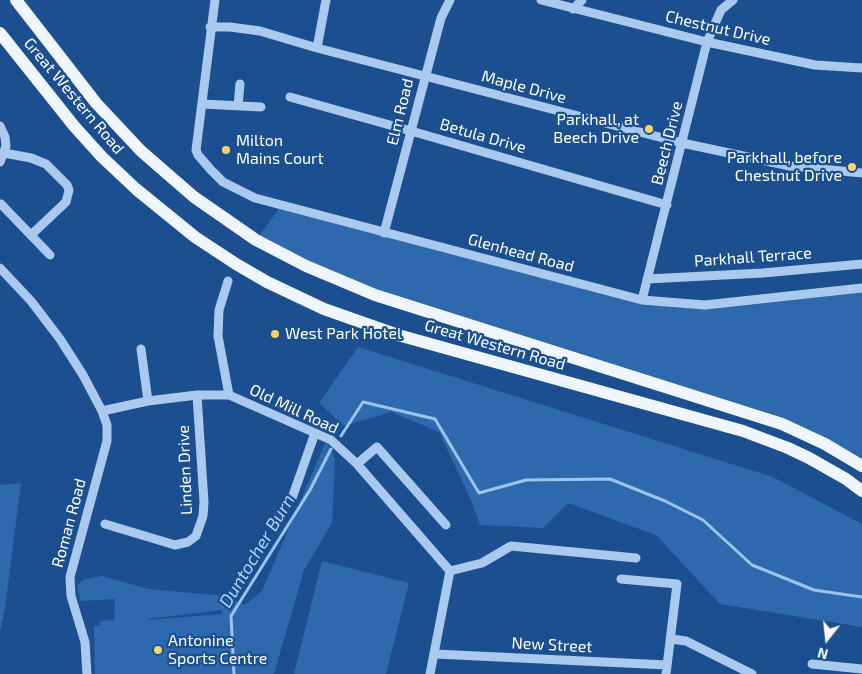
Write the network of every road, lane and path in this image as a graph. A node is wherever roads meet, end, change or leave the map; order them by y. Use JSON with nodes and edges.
{"nodes":[{"id":1,"x":16,"y":0,"type":"edge"},
{"id":2,"x":215,"y":0,"type":"edge"},
{"id":3,"x":326,"y":0,"type":"edge"},
{"id":4,"x":450,"y":0,"type":"edge"},
{"id":5,"x":541,"y":0,"type":"edge"},
{"id":6,"x":582,"y":0,"type":"edge"},
{"id":7,"x":733,"y":0,"type":"edge"},
{"id":8,"x":573,"y":9,"type":"junction"},
{"id":9,"x":210,"y":27,"type":"junction"},
{"id":10,"x":0,"y":33,"type":"edge"},
{"id":11,"x":707,"y":42,"type":"junction"},
{"id":12,"x":317,"y":48,"type":"junction"},
{"id":13,"x":862,"y":68,"type":"edge"},
{"id":14,"x":425,"y":76,"type":"junction"},
{"id":15,"x":240,"y":84,"type":"dead end"},
{"id":16,"x":290,"y":97,"type":"dead end"},
{"id":17,"x":202,"y":104,"type":"junction"},
{"id":18,"x":238,"y":106,"type":"junction"},
{"id":19,"x":261,"y":107,"type":"dead end"},
{"id":20,"x":0,"y":126,"type":"edge"},
{"id":21,"x":412,"y":130,"type":"junction"},
{"id":22,"x":682,"y":144,"type":"junction"},
{"id":23,"x":2,"y":158,"type":"edge"},
{"id":24,"x":862,"y":173,"type":"edge"},
{"id":25,"x":1,"y":204,"type":"edge"},
{"id":26,"x":667,"y":205,"type":"junction"},
{"id":27,"x":384,"y":233,"type":"junction"},
{"id":28,"x":31,"y":235,"type":"junction"},
{"id":29,"x":50,"y":255,"type":"dead end"},
{"id":30,"x":862,"y":264,"type":"edge"},
{"id":31,"x":0,"y":268,"type":"edge"},
{"id":32,"x":647,"y":278,"type":"junction"},
{"id":33,"x":228,"y":281,"type":"dead end"},
{"id":34,"x":862,"y":288,"type":"edge"},
{"id":35,"x":642,"y":300,"type":"junction"},
{"id":36,"x":141,"y":349,"type":"dead end"},
{"id":37,"x":197,"y":395,"type":"junction"},
{"id":38,"x":229,"y":395,"type":"junction"},
{"id":39,"x":148,"y":401,"type":"junction"},
{"id":40,"x":102,"y":411,"type":"junction"},
{"id":41,"x":315,"y":433,"type":"junction"},
{"id":42,"x":357,"y":464,"type":"junction"},
{"id":43,"x":862,"y":466,"type":"edge"},
{"id":44,"x":862,"y":491,"type":"edge"},
{"id":45,"x":292,"y":498,"type":"dead end"},
{"id":46,"x":105,"y":524,"type":"dead end"},
{"id":47,"x":446,"y":525,"type":"dead end"},
{"id":48,"x":636,"y":558,"type":"dead end"},
{"id":49,"x":450,"y":571,"type":"junction"},
{"id":50,"x":621,"y":579,"type":"dead end"},
{"id":51,"x":670,"y":639,"type":"junction"},
{"id":52,"x":435,"y":654,"type":"junction"},
{"id":53,"x":812,"y":664,"type":"dead end"},
{"id":54,"x":862,"y":669,"type":"edge"},
{"id":55,"x":667,"y":670,"type":"edge"},
{"id":56,"x":87,"y":674,"type":"edge"},
{"id":57,"x":430,"y":674,"type":"edge"},
{"id":58,"x":752,"y":674,"type":"edge"}],
"edges":[{"from":1,"to":43,"type":"main road","name":"Great Western Road"},
{"from":2,"to":9,"type":"street"},
{"from":3,"to":12,"type":"street"},
{"from":4,"to":14,"type":"street","name":"Elm Road"},
{"from":5,"to":8,"type":"street","name":"Chestnut Drive"},
{"from":6,"to":8,"type":"street"},
{"from":7,"to":11,"type":"street","name":"Beech Drive"},
{"from":8,"to":11,"type":"street","name":"Chestnut Drive"},
{"from":9,"to":12,"type":"street","name":"Maple Drive"},
{"from":9,"to":17,"type":"street"},
{"from":10,"to":44,"type":"main road","name":"Great Western Road"},
{"from":11,"to":13,"type":"street","name":"Chestnut Drive"},
{"from":11,"to":22,"type":"street","name":"Beech Drive"},
{"from":12,"to":14,"type":"street","name":"Maple Drive"},
{"from":14,"to":21,"type":"street","name":"Elm Road"},
{"from":14,"to":22,"type":"street","name":"Maple Drive"},
{"from":15,"to":18,"type":"street"},
{"from":16,"to":21,"type":"street","name":"Betula Drive"},
{"from":17,"to":18,"type":"street"},
{"from":17,"to":27,"type":"street","name":"Glenhead Road"},
{"from":18,"to":19,"type":"street"},
{"from":20,"to":23,"type":"street"},
{"from":21,"to":26,"type":"street","name":"Betula Drive"},
{"from":21,"to":27,"type":"street","name":"Elm Road"},
{"from":22,"to":24,"type":"street","name":"Maple Drive"},
{"from":22,"to":26,"type":"street","name":"Beech Drive"},
{"from":23,"to":28,"type":"street"},
{"from":25,"to":28,"type":"street"},
{"from":26,"to":32,"type":"street","name":"Beech Drive"},
{"from":27,"to":35,"type":"street","name":"Glenhead Road"},
{"from":28,"to":29,"type":"street"},
{"from":30,"to":32,"type":"street","name":"Parkhall Terrace"},
{"from":31,"to":40,"type":"street","name":"Roman Road"},
{"from":32,"to":35,"type":"street","name":"Beech Drive"},
{"from":33,"to":38,"type":"street"},
{"from":34,"to":35,"type":"street","name":"Glenhead Road"},
{"from":36,"to":39,"type":"street"},
{"from":37,"to":38,"type":"street","name":"Old Mill Road"},
{"from":37,"to":39,"type":"street","name":"Old Mill Road"},
{"from":37,"to":46,"type":"street","name":"Linden Drive"},
{"from":38,"to":41,"type":"street","name":"Old Mill Road"},
{"from":39,"to":40,"type":"street","name":"Old Mill Road"},
{"from":40,"to":56,"type":"street","name":"Roman Road"},
{"from":41,"to":42,"type":"street","name":"Old Mill Road"},
{"from":41,"to":45,"type":"street"},
{"from":42,"to":47,"type":"street"},
{"from":42,"to":49,"type":"street","name":"Old Mill Road"},
{"from":48,"to":49,"type":"street"},
{"from":49,"to":52,"type":"street"},
{"from":50,"to":51,"type":"street"},
{"from":51,"to":55,"type":"street"},
{"from":51,"to":58,"type":"street"},
{"from":52,"to":55,"type":"street","name":"New Street"},
{"from":52,"to":57,"type":"street"},
{"from":53,"to":54,"type":"street"}]}
